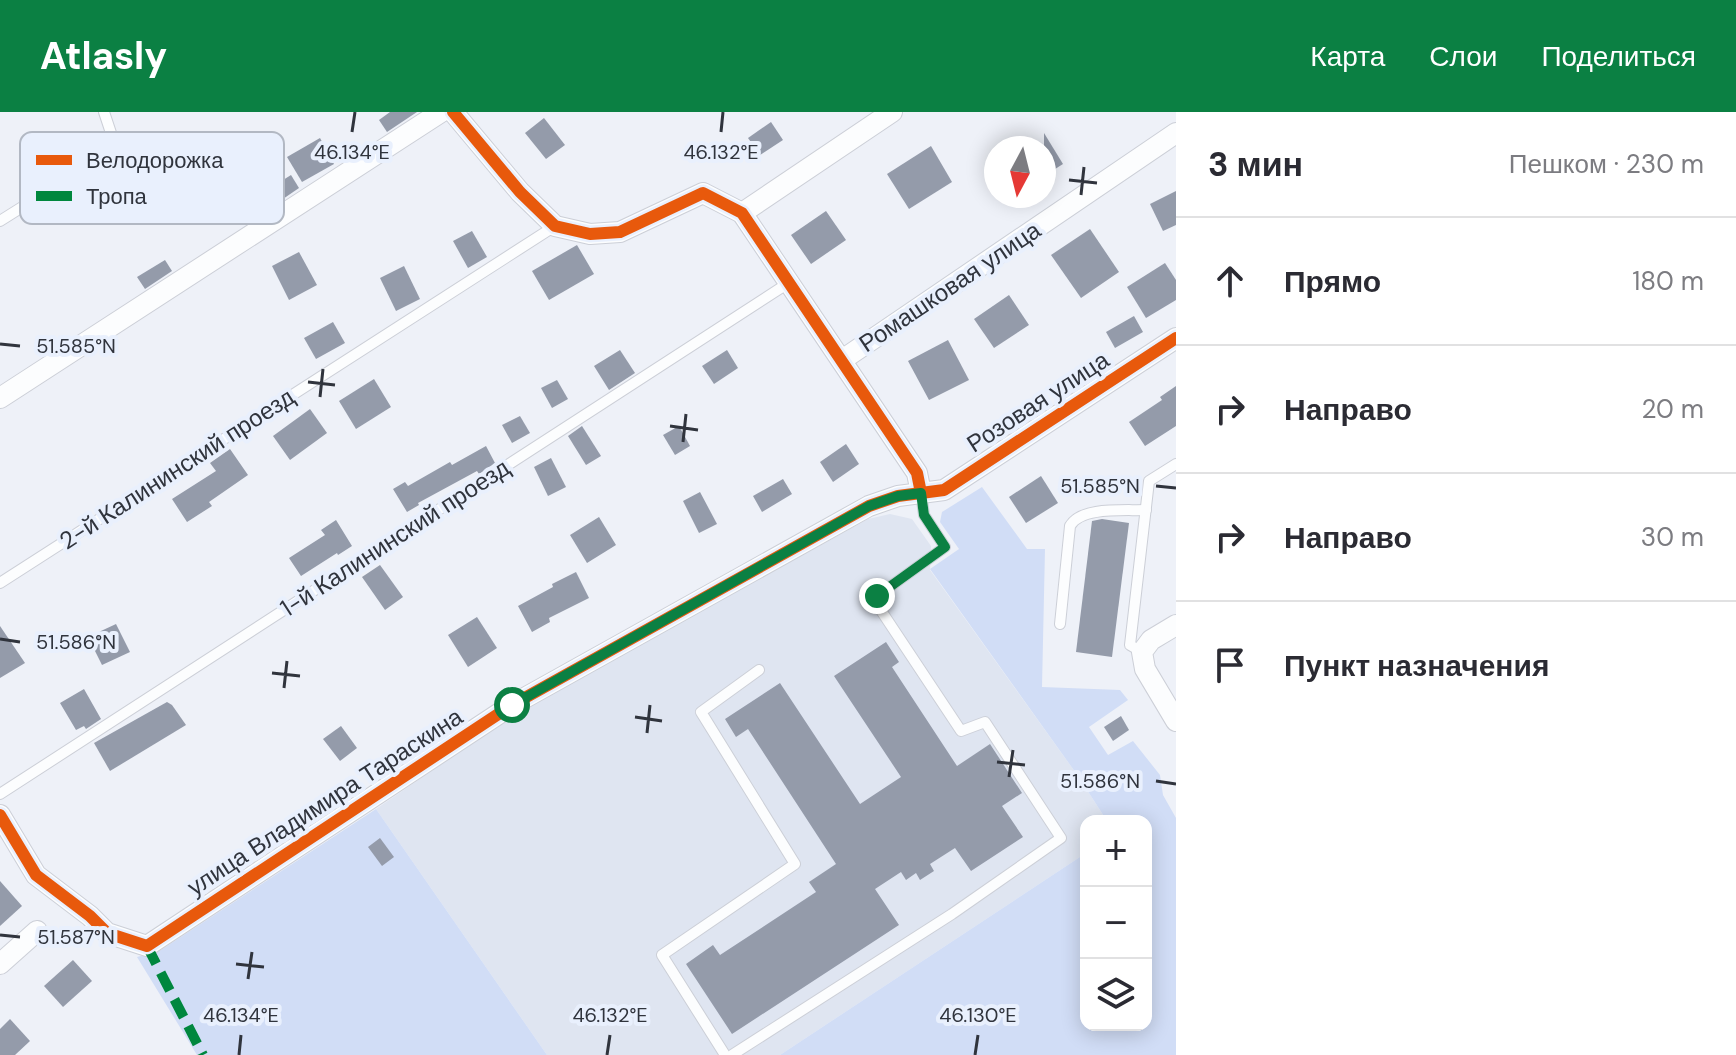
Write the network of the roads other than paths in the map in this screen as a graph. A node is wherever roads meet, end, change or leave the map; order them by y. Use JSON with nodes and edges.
{"nodes":[{"id":1,"x":104,"y":112,"type":"edge"},
{"id":2,"x":441,"y":112,"type":"edge"},
{"id":3,"x":453,"y":112,"type":"edge"},
{"id":4,"x":892,"y":112,"type":"edge"},
{"id":5,"x":111,"y":132,"type":"edge"},
{"id":6,"x":1176,"y":133,"type":"edge"},
{"id":7,"x":20,"y":208,"type":"edge"},
{"id":8,"x":742,"y":213,"type":"junction"},
{"id":9,"x":284,"y":214,"type":"edge"},
{"id":10,"x":0,"y":221,"type":"edge"},
{"id":11,"x":268,"y":224,"type":"edge"},
{"id":12,"x":555,"y":226,"type":"junction"},
{"id":13,"x":790,"y":282,"type":"junction"},
{"id":14,"x":1176,"y":338,"type":"edge"},
{"id":15,"x":842,"y":360,"type":"junction"},
{"id":16,"x":0,"y":398,"type":"edge"},
{"id":17,"x":1176,"y":464,"type":"edge"},
{"id":18,"x":921,"y":493,"type":"junction"},
{"id":19,"x":1146,"y":510,"type":"junction"},
{"id":20,"x":0,"y":583,"type":"edge"},
{"id":21,"x":1060,"y":624,"type":"dead end"},
{"id":22,"x":1176,"y":625,"type":"edge"},
{"id":23,"x":1142,"y":652,"type":"junction"},
{"id":24,"x":759,"y":670,"type":"dead end"},
{"id":25,"x":1176,"y":721,"type":"edge"},
{"id":26,"x":0,"y":794,"type":"edge"},
{"id":27,"x":0,"y":815,"type":"edge"},
{"id":28,"x":37,"y":931,"type":"dead end"},
{"id":29,"x":0,"y":964,"type":"edge"},
{"id":30,"x":725,"y":1055,"type":"edge"},
{"id":31,"x":732,"y":1055,"type":"edge"}],
"edges":[{"from":1,"to":5,"type":"lane"},
{"from":2,"to":9,"type":"street"},
{"from":3,"to":12,"type":"street"},
{"from":4,"to":8,"type":"street"},
{"from":6,"to":15,"type":"street","name":"Ромашковая улица"},
{"from":7,"to":10,"type":"lane"},
{"from":8,"to":12,"type":"street"},
{"from":8,"to":13,"type":"street"},
{"from":11,"to":16,"type":"street"},
{"from":12,"to":20,"type":"lane","name":"2-й Калининский проезд"},
{"from":13,"to":15,"type":"street"},
{"from":13,"to":26,"type":"lane","name":"1-й Калининский проезд"},
{"from":14,"to":18,"type":"street","name":"Розовая улица"},
{"from":15,"to":18,"type":"street"},
{"from":17,"to":19,"type":"lane"},
{"from":18,"to":27,"type":"street","name":"улица Владимира Тараскина"},
{"from":18,"to":31,"type":"lane"},
{"from":19,"to":21,"type":"lane"},
{"from":19,"to":23,"type":"lane"},
{"from":22,"to":23,"type":"street"},
{"from":23,"to":25,"type":"street"},
{"from":24,"to":30,"type":"lane"},
{"from":28,"to":29,"type":"street"}]}
